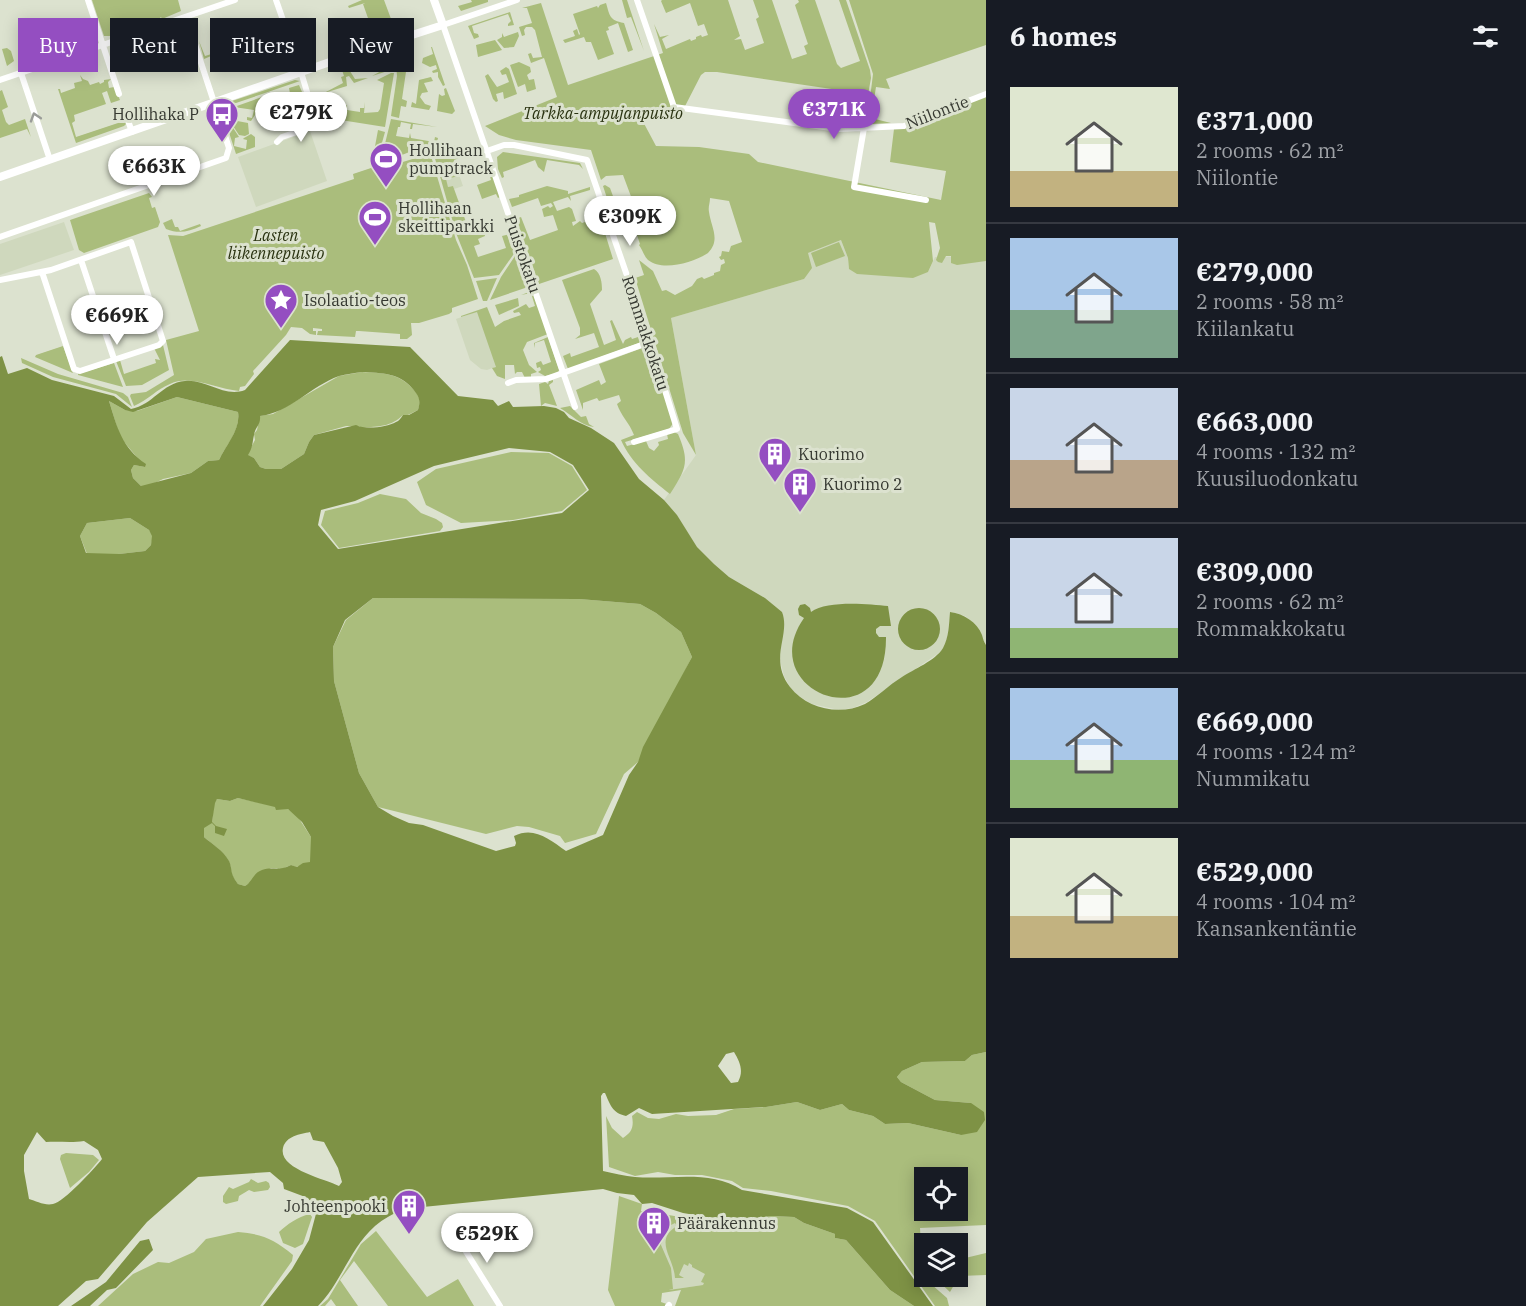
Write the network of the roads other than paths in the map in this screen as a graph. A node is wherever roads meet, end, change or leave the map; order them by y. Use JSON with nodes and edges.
{"nodes":[{"id":1,"x":88,"y":0,"type":"edge"},
{"id":2,"x":235,"y":0,"type":"edge"},
{"id":3,"x":276,"y":0,"type":"edge"},
{"id":4,"x":434,"y":0,"type":"edge"},
{"id":5,"x":517,"y":0,"type":"edge"},
{"id":6,"x":637,"y":0,"type":"edge"},
{"id":7,"x":186,"y":17,"type":"junction"},
{"id":8,"x":282,"y":18,"type":"edge"},
{"id":9,"x":443,"y":25,"type":"junction"},
{"id":10,"x":103,"y":45,"type":"junction"},
{"id":11,"x":316,"y":67,"type":"edge"},
{"id":12,"x":301,"y":72,"type":"joint"},
{"id":13,"x":21,"y":73,"type":"junction"},
{"id":14,"x":0,"y":80,"type":"edge"},
{"id":15,"x":119,"y":94,"type":"dead end"},
{"id":16,"x":986,"y":94,"type":"edge"},
{"id":17,"x":214,"y":104,"type":"junction"},
{"id":18,"x":124,"y":110,"type":"dead end"},
{"id":19,"x":864,"y":128,"type":"junction"},
{"id":20,"x":132,"y":132,"type":"junction"},
{"id":21,"x":277,"y":142,"type":"dead end"},
{"id":22,"x":487,"y":151,"type":"junction"},
{"id":23,"x":50,"y":160,"type":"junction"},
{"id":24,"x":0,"y":177,"type":"edge"},
{"id":25,"x":926,"y":200,"type":"dead end"},
{"id":26,"x":0,"y":237,"type":"edge"},
{"id":27,"x":81,"y":260,"type":"junction"},
{"id":28,"x":42,"y":272,"type":"junction"},
{"id":29,"x":0,"y":280,"type":"edge"},
{"id":30,"x":650,"y":342,"type":"junction"},
{"id":31,"x":114,"y":359,"type":"junction"},
{"id":32,"x":564,"y":372,"type":"junction"},
{"id":33,"x":508,"y":383,"type":"dead end"},
{"id":34,"x":575,"y":407,"type":"dead end"},
{"id":35,"x":634,"y":442,"type":"dead end"},
{"id":36,"x":455,"y":1234,"type":"dead end"},
{"id":37,"x":500,"y":1306,"type":"edge"}],
"edges":[{"from":1,"to":10,"type":"street"},
{"from":2,"to":7,"type":"street"},
{"from":3,"to":8,"type":"street"},
{"from":4,"to":9,"type":"main road","name":"Puistokatu"},
{"from":5,"to":9,"type":"street"},
{"from":6,"to":19,"type":"street","name":"Niilontie"},
{"from":7,"to":10,"type":"street"},
{"from":7,"to":17,"type":"street"},
{"from":9,"to":11,"type":"main road"},
{"from":9,"to":22,"type":"street","name":"Puistokatu"},
{"from":10,"to":13,"type":"street"},
{"from":10,"to":15,"type":"street"},
{"from":12,"to":17,"type":"main road"},
{"from":12,"to":21,"type":"street"},
{"from":13,"to":14,"type":"street"},
{"from":23,"to":13,"type":"street","one_way":true},
{"from":16,"to":19,"type":"street","name":"Niilontie"},
{"from":17,"to":20,"type":"main road"},
{"from":17,"to":26,"type":"street"},
{"from":18,"to":20,"type":"street"},
{"from":19,"to":25,"type":"street"},
{"from":20,"to":23,"type":"main road"},
{"from":22,"to":30,"type":"street","name":"Rommakkokatu"},
{"from":22,"to":32,"type":"street","name":"Puistokatu"},
{"from":23,"to":24,"type":"main road"},
{"from":27,"to":28,"type":"street"},
{"from":27,"to":31,"type":"street"},
{"from":27,"to":31,"type":"street"},
{"from":28,"to":29,"type":"street"},
{"from":28,"to":31,"type":"street"},
{"from":30,"to":32,"type":"street"},
{"from":30,"to":35,"type":"street","name":"Rommakkokatu"},
{"from":32,"to":33,"type":"street"},
{"from":32,"to":34,"type":"street","name":"Puistokatu"},
{"from":36,"to":37,"type":"street"}]}
